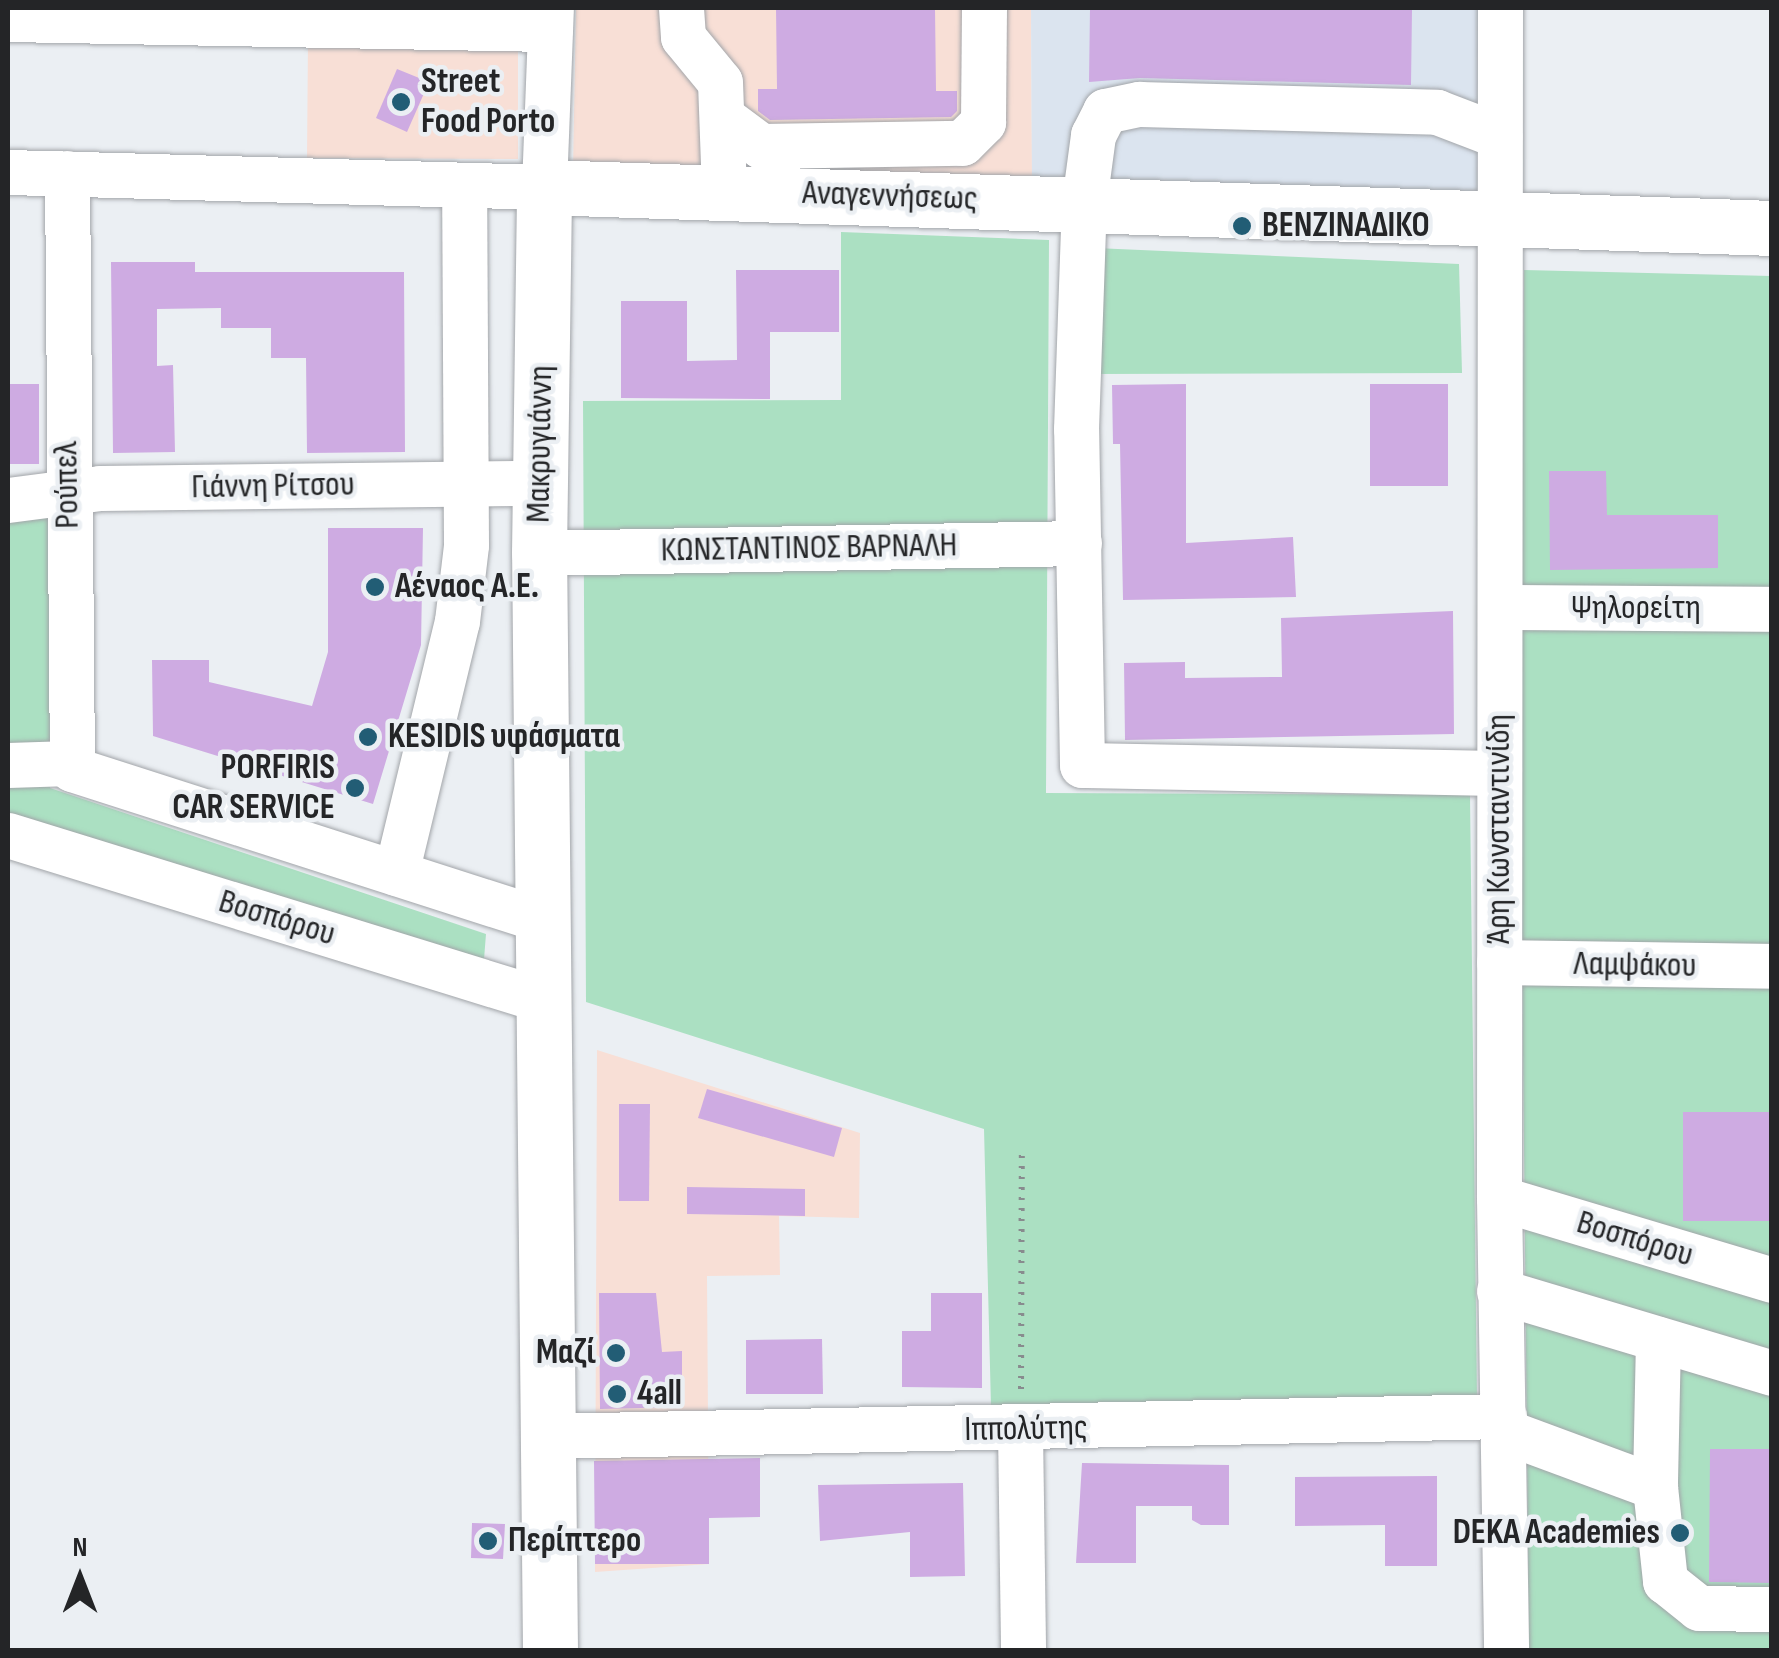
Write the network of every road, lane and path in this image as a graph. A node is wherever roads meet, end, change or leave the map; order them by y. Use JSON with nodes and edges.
{"nodes":[{"id":1,"x":681,"y":8,"type":"edge"},
{"id":2,"x":984,"y":8,"type":"edge"},
{"id":3,"x":1500,"y":8,"type":"edge"},
{"id":4,"x":551,"y":18,"type":"edge"},
{"id":5,"x":8,"y":19,"type":"edge"},
{"id":6,"x":722,"y":117,"type":"junction"},
{"id":7,"x":1500,"y":136,"type":"junction"},
{"id":8,"x":8,"y":172,"type":"edge"},
{"id":9,"x":67,"y":173,"type":"junction"},
{"id":10,"x":464,"y":185,"type":"junction"},
{"id":11,"x":544,"y":187,"type":"junction"},
{"id":12,"x":724,"y":192,"type":"junction"},
{"id":13,"x":1084,"y":202,"type":"junction"},
{"id":14,"x":1501,"y":220,"type":"junction"},
{"id":15,"x":1772,"y":228,"type":"edge"},
{"id":16,"x":539,"y":483,"type":"junction"},
{"id":17,"x":466,"y":484,"type":"junction"},
{"id":18,"x":68,"y":496,"type":"junction"},
{"id":19,"x":8,"y":500,"type":"edge"},
{"id":20,"x":1079,"y":543,"type":"junction"},
{"id":21,"x":539,"y":553,"type":"junction"},
{"id":22,"x":1500,"y":607,"type":"junction"},
{"id":23,"x":1772,"y":608,"type":"edge"},
{"id":24,"x":8,"y":765,"type":"edge"},
{"id":25,"x":83,"y":772,"type":"junction"},
{"id":26,"x":1499,"y":773,"type":"junction"},
{"id":27,"x":8,"y":835,"type":"edge"},
{"id":28,"x":396,"y":873,"type":"junction"},
{"id":29,"x":545,"y":922,"type":"junction"},
{"id":30,"x":1499,"y":962,"type":"junction"},
{"id":31,"x":1772,"y":966,"type":"edge"},
{"id":32,"x":546,"y":1001,"type":"junction"},
{"id":33,"x":1022,"y":1150,"type":"dead end"},
{"id":34,"x":1498,"y":1198,"type":"junction"},
{"id":35,"x":1772,"y":1280,"type":"edge"},
{"id":36,"x":1499,"y":1291,"type":"junction"},
{"id":37,"x":1658,"y":1339,"type":"junction"},
{"id":38,"x":1772,"y":1372,"type":"edge"},
{"id":39,"x":1504,"y":1424,"type":"junction"},
{"id":40,"x":1020,"y":1430,"type":"junction"},
{"id":41,"x":549,"y":1436,"type":"junction"},
{"id":42,"x":1655,"y":1487,"type":"junction"},
{"id":43,"x":1772,"y":1610,"type":"edge"},
{"id":44,"x":550,"y":1650,"type":"edge"},
{"id":45,"x":1022,"y":1650,"type":"edge"},
{"id":46,"x":1506,"y":1650,"type":"edge"}],
"edges":[{"from":1,"to":6,"type":"street"},
{"from":2,"to":6,"type":"street"},
{"from":3,"to":7,"type":"street","name":"Άρη Κωνσταντινίδη"},
{"from":4,"to":5,"type":"street"},
{"from":4,"to":11,"type":"street","name":"Μακρυγιάννη"},
{"from":6,"to":12,"type":"street"},
{"from":7,"to":13,"type":"street"},
{"from":7,"to":14,"type":"street","name":"Άρη Κωνσταντινίδη"},
{"from":8,"to":9,"type":"street","name":"Αναγεννήσεως"},
{"from":9,"to":10,"type":"street","name":"Αναγεννήσεως"},
{"from":9,"to":18,"type":"street","name":"Ρούπελ"},
{"from":10,"to":11,"type":"street","name":"Αναγεννήσεως"},
{"from":10,"to":17,"type":"street"},
{"from":11,"to":12,"type":"main road","name":"Αναγεννήσεως"},
{"from":11,"to":16,"type":"main road","name":"Μακρυγιάννη"},
{"from":12,"to":13,"type":"main road","name":"Αναγεννήσεως"},
{"from":13,"to":14,"type":"main road","name":"Αναγεννήσεως"},
{"from":13,"to":20,"type":"street"},
{"from":14,"to":15,"type":"main road","name":"Αναγεννήσεως"},
{"from":14,"to":22,"type":"street","name":"Άρη Κωνσταντινίδη"},
{"from":16,"to":17,"type":"street","name":"Γιάννη Ρίτσου"},
{"from":16,"to":21,"type":"main road","name":"Μακρυγιάννη"},
{"from":17,"to":18,"type":"street","name":"Γιάννη Ρίτσου"},
{"from":17,"to":28,"type":"street"},
{"from":18,"to":19,"type":"street","name":"Γιάννη Ρίτσου"},
{"from":18,"to":25,"type":"street","name":"Ρούπελ"},
{"from":20,"to":21,"type":"street","name":"ΚΩΝΣΤΑΝΤΙΝΟΣ ΒΑΡΝΑΛΗ"},
{"from":20,"to":26,"type":"street"},
{"from":21,"to":29,"type":"main road","name":"Μακρυγιάννη"},
{"from":22,"to":23,"type":"street","name":"Ψηλορείτη"},
{"from":22,"to":26,"type":"street","name":"Άρη Κωνσταντινίδη"},
{"from":24,"to":25,"type":"street"},
{"from":25,"to":28,"type":"street"},
{"from":26,"to":30,"type":"street","name":"Άρη Κωνσταντινίδη"},
{"from":27,"to":32,"type":"street","name":"Βοσπόρου"},
{"from":28,"to":29,"type":"street"},
{"from":29,"to":32,"type":"main road","name":"Μακρυγιάννη"},
{"from":30,"to":31,"type":"street","name":"Λαμψάκου"},
{"from":30,"to":34,"type":"street","name":"Άρη Κωνσταντινίδη"},
{"from":32,"to":41,"type":"main road","name":"Μακρυγιάννη"},
{"from":33,"to":40,"type":"path"},
{"from":34,"to":35,"type":"street","name":"Βοσπόρου"},
{"from":34,"to":36,"type":"street","name":"Άρη Κωνσταντινίδη"},
{"from":36,"to":37,"type":"street"},
{"from":36,"to":39,"type":"street","name":"Άρη Κωνσταντινίδη"},
{"from":37,"to":38,"type":"street"},
{"from":37,"to":42,"type":"street"},
{"from":39,"to":40,"type":"street","name":"Ιππολύτης"},
{"from":39,"to":42,"type":"street"},
{"from":39,"to":46,"type":"street","name":"Άρη Κωνσταντινίδη"},
{"from":40,"to":41,"type":"street","name":"Ιππολύτης"},
{"from":40,"to":45,"type":"street"},
{"from":41,"to":44,"type":"main road","name":"Μακρυγιάννη"},
{"from":42,"to":43,"type":"street"}]}
